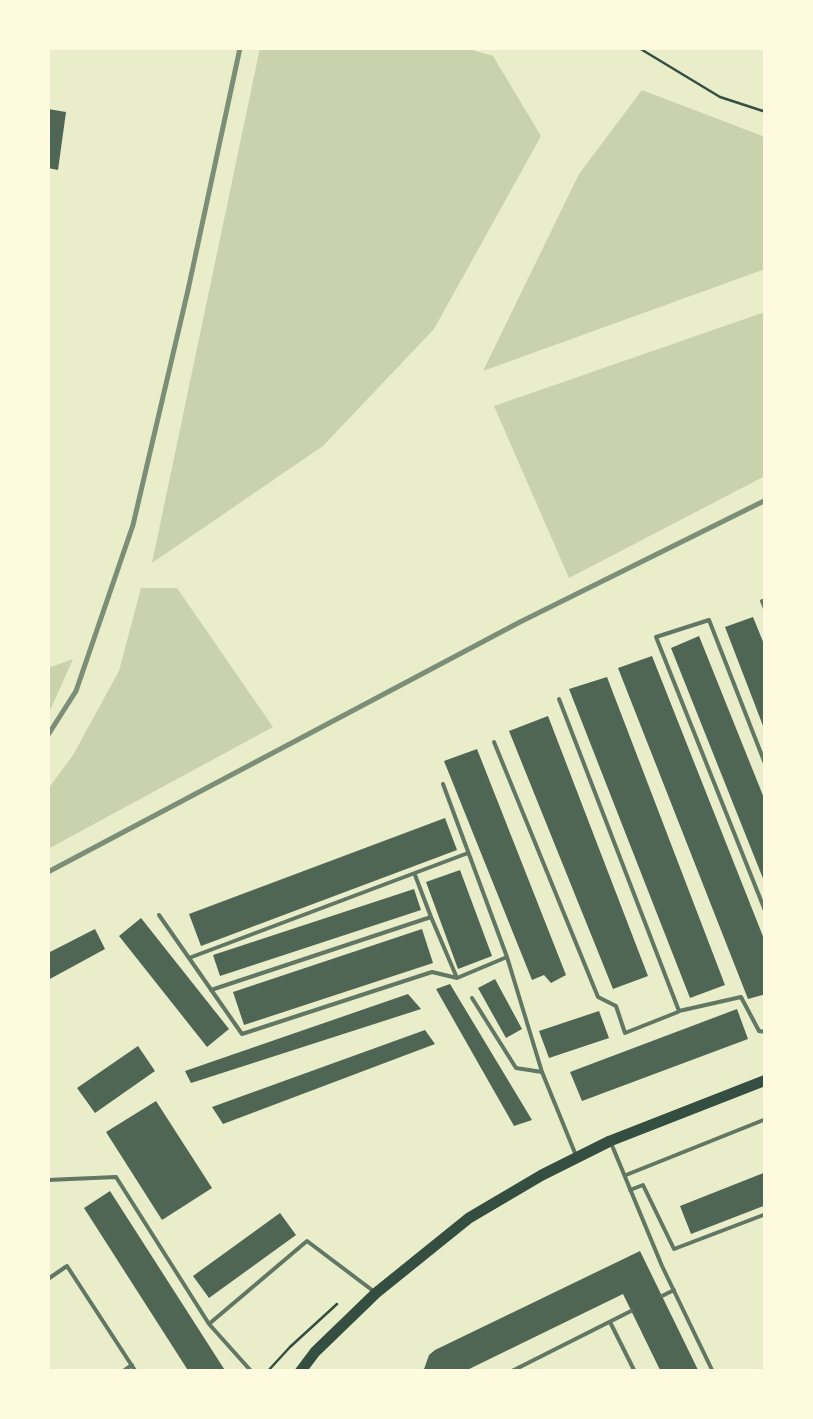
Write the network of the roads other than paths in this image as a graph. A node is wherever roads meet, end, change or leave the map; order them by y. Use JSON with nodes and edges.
{"nodes":[{"id":1,"x":762,"y":601,"type":"dead end"},
{"id":2,"x":766,"y":611,"type":"edge"},
{"id":3,"x":560,"y":699,"type":"dead end"},
{"id":4,"x":494,"y":742,"type":"dead end"},
{"id":5,"x":766,"y":766,"type":"edge"},
{"id":6,"x":443,"y":784,"type":"dead end"},
{"id":7,"x":468,"y":853,"type":"junction"},
{"id":8,"x":415,"y":873,"type":"junction"},
{"id":9,"x":158,"y":914,"type":"dead end"},
{"id":10,"x":766,"y":914,"type":"edge"},
{"id":11,"x":431,"y":917,"type":"junction"},
{"id":12,"x":189,"y":958,"type":"junction"},
{"id":13,"x":507,"y":958,"type":"junction"},
{"id":14,"x":457,"y":978,"type":"junction"},
{"id":15,"x":211,"y":990,"type":"junction"},
{"id":16,"x":472,"y":998,"type":"dead end"},
{"id":17,"x":679,"y":1011,"type":"junction"},
{"id":18,"x":766,"y":1032,"type":"edge"},
{"id":19,"x":542,"y":1072,"type":"junction"},
{"id":20,"x":766,"y":1080,"type":"edge"},
{"id":21,"x":766,"y":1119,"type":"edge"},
{"id":22,"x":610,"y":1141,"type":"junction"},
{"id":23,"x":577,"y":1157,"type":"junction"},
{"id":24,"x":624,"y":1176,"type":"junction"},
{"id":25,"x":48,"y":1180,"type":"edge"},
{"id":26,"x":630,"y":1190,"type":"junction"},
{"id":27,"x":766,"y":1214,"type":"edge"},
{"id":28,"x":48,"y":1279,"type":"edge"},
{"id":29,"x":674,"y":1290,"type":"junction"},
{"id":30,"x":376,"y":1293,"type":"junction"},
{"id":31,"x":662,"y":1296,"type":"dead end"},
{"id":32,"x":631,"y":1311,"type":"dead end"},
{"id":33,"x":610,"y":1322,"type":"junction"},
{"id":34,"x":210,"y":1324,"type":"junction"},
{"id":35,"x":132,"y":1365,"type":"junction"},
{"id":36,"x":122,"y":1372,"type":"edge"},
{"id":37,"x":136,"y":1372,"type":"edge"},
{"id":38,"x":252,"y":1372,"type":"edge"},
{"id":39,"x":300,"y":1372,"type":"edge"},
{"id":40,"x":510,"y":1372,"type":"edge"},
{"id":41,"x":635,"y":1372,"type":"edge"},
{"id":42,"x":714,"y":1372,"type":"edge"}],
"edges":[{"from":1,"to":2,"type":"lane"},
{"from":3,"to":17,"type":"lane"},
{"from":4,"to":17,"type":"lane"},
{"from":5,"to":10,"type":"lane"},
{"from":6,"to":7,"type":"lane"},
{"from":7,"to":8,"type":"lane"},
{"from":7,"to":13,"type":"lane"},
{"from":8,"to":11,"type":"lane"},
{"from":8,"to":12,"type":"lane"},
{"from":9,"to":12,"type":"lane"},
{"from":11,"to":14,"type":"lane"},
{"from":11,"to":15,"type":"lane"},
{"from":12,"to":15,"type":"lane"},
{"from":13,"to":14,"type":"lane"},
{"from":13,"to":19,"type":"lane"},
{"from":14,"to":15,"type":"lane"},
{"from":16,"to":19,"type":"lane"},
{"from":17,"to":18,"type":"lane"},
{"from":19,"to":23,"type":"lane"},
{"from":20,"to":22,"type":"main road"},
{"from":21,"to":24,"type":"lane"},
{"from":22,"to":23,"type":"main road"},
{"from":22,"to":24,"type":"lane"},
{"from":23,"to":30,"type":"main road"},
{"from":24,"to":26,"type":"lane"},
{"from":25,"to":34,"type":"lane"},
{"from":26,"to":27,"type":"lane"},
{"from":26,"to":29,"type":"lane"},
{"from":28,"to":35,"type":"lane"},
{"from":29,"to":31,"type":"lane"},
{"from":29,"to":42,"type":"lane"},
{"from":30,"to":34,"type":"lane"},
{"from":30,"to":39,"type":"main road"},
{"from":32,"to":33,"type":"lane"},
{"from":33,"to":40,"type":"lane"},
{"from":33,"to":41,"type":"lane"},
{"from":34,"to":38,"type":"lane"},
{"from":35,"to":36,"type":"lane"},
{"from":35,"to":37,"type":"lane"}]}
